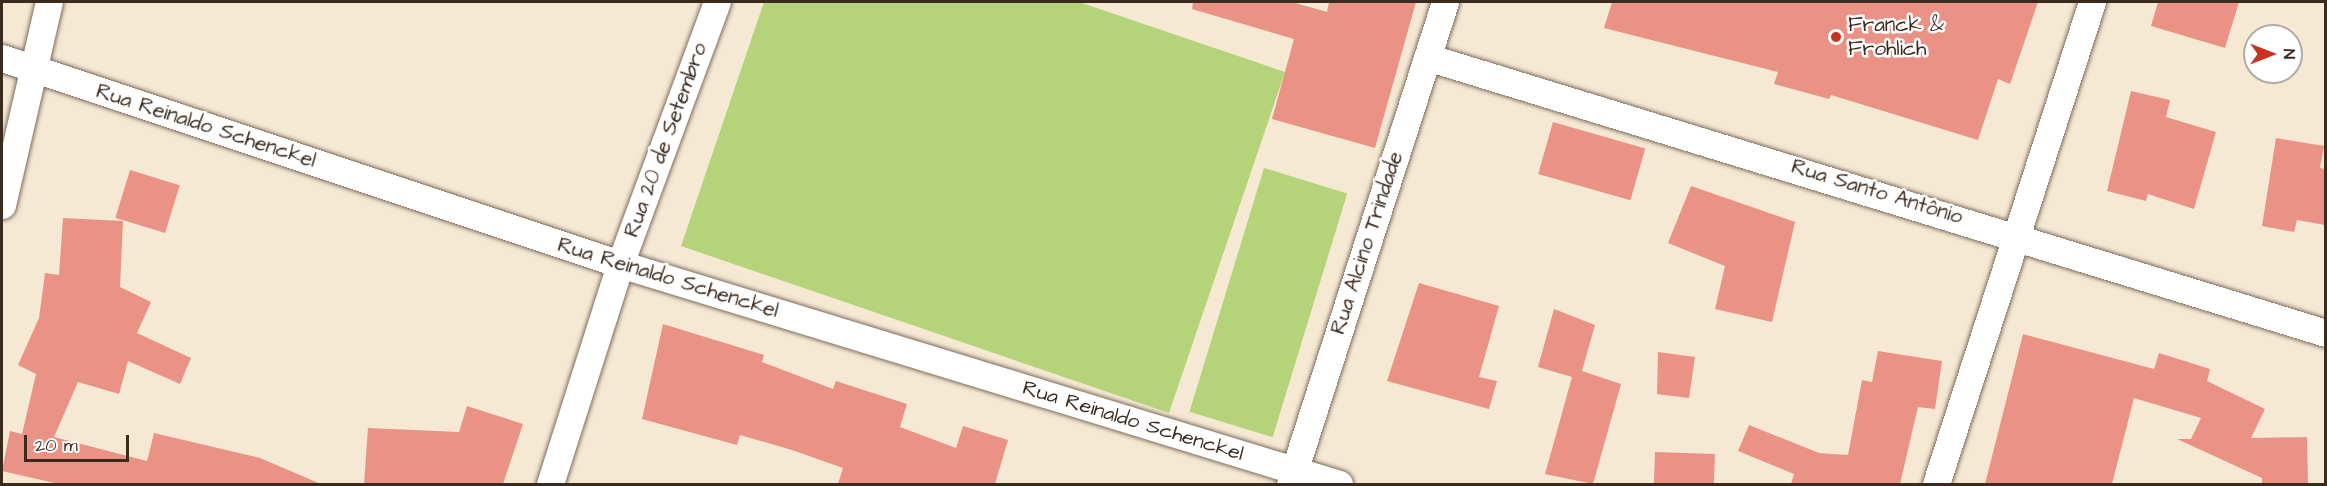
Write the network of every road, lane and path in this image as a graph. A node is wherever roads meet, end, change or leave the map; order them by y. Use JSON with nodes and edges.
{"nodes":[{"id":1,"x":49,"y":2,"type":"edge"},
{"id":2,"x":717,"y":2,"type":"edge"},
{"id":3,"x":1444,"y":2,"type":"edge"},
{"id":4,"x":2092,"y":2,"type":"edge"},
{"id":5,"x":1427,"y":57,"type":"junction"},
{"id":6,"x":2,"y":58,"type":"edge"},
{"id":7,"x":33,"y":68,"type":"junction"},
{"id":8,"x":2,"y":206,"type":"edge"},
{"id":9,"x":2017,"y":234,"type":"junction"},
{"id":10,"x":620,"y":264,"type":"junction"},
{"id":11,"x":2325,"y":333,"type":"edge"},
{"id":12,"x":1292,"y":477,"type":"edge"},
{"id":13,"x":550,"y":484,"type":"edge"},
{"id":14,"x":1339,"y":484,"type":"edge"},
{"id":15,"x":1936,"y":484,"type":"edge"}],
"edges":[{"from":1,"to":7,"type":"street"},
{"from":2,"to":10,"type":"street","name":"Rua 20 de Setembro"},
{"from":3,"to":5,"type":"street","name":"Rua Alcino Trindade"},
{"from":4,"to":9,"type":"street"},
{"from":5,"to":9,"type":"street","name":"Rua Santo Antônio"},
{"from":5,"to":12,"type":"street","name":"Rua Alcino Trindade"},
{"from":6,"to":7,"type":"street","name":"Rua Reinaldo Schenckel"},
{"from":7,"to":8,"type":"street"},
{"from":7,"to":10,"type":"street","name":"Rua Reinaldo Schenckel"},
{"from":9,"to":11,"type":"street","name":"Rua Santo Antônio"},
{"from":9,"to":15,"type":"street"},
{"from":10,"to":12,"type":"street","name":"Rua Reinaldo Schenckel"},
{"from":10,"to":13,"type":"street","name":"Rua 20 de Setembro"},
{"from":12,"to":14,"type":"street","name":"Rua Reinaldo Schenckel"}]}
